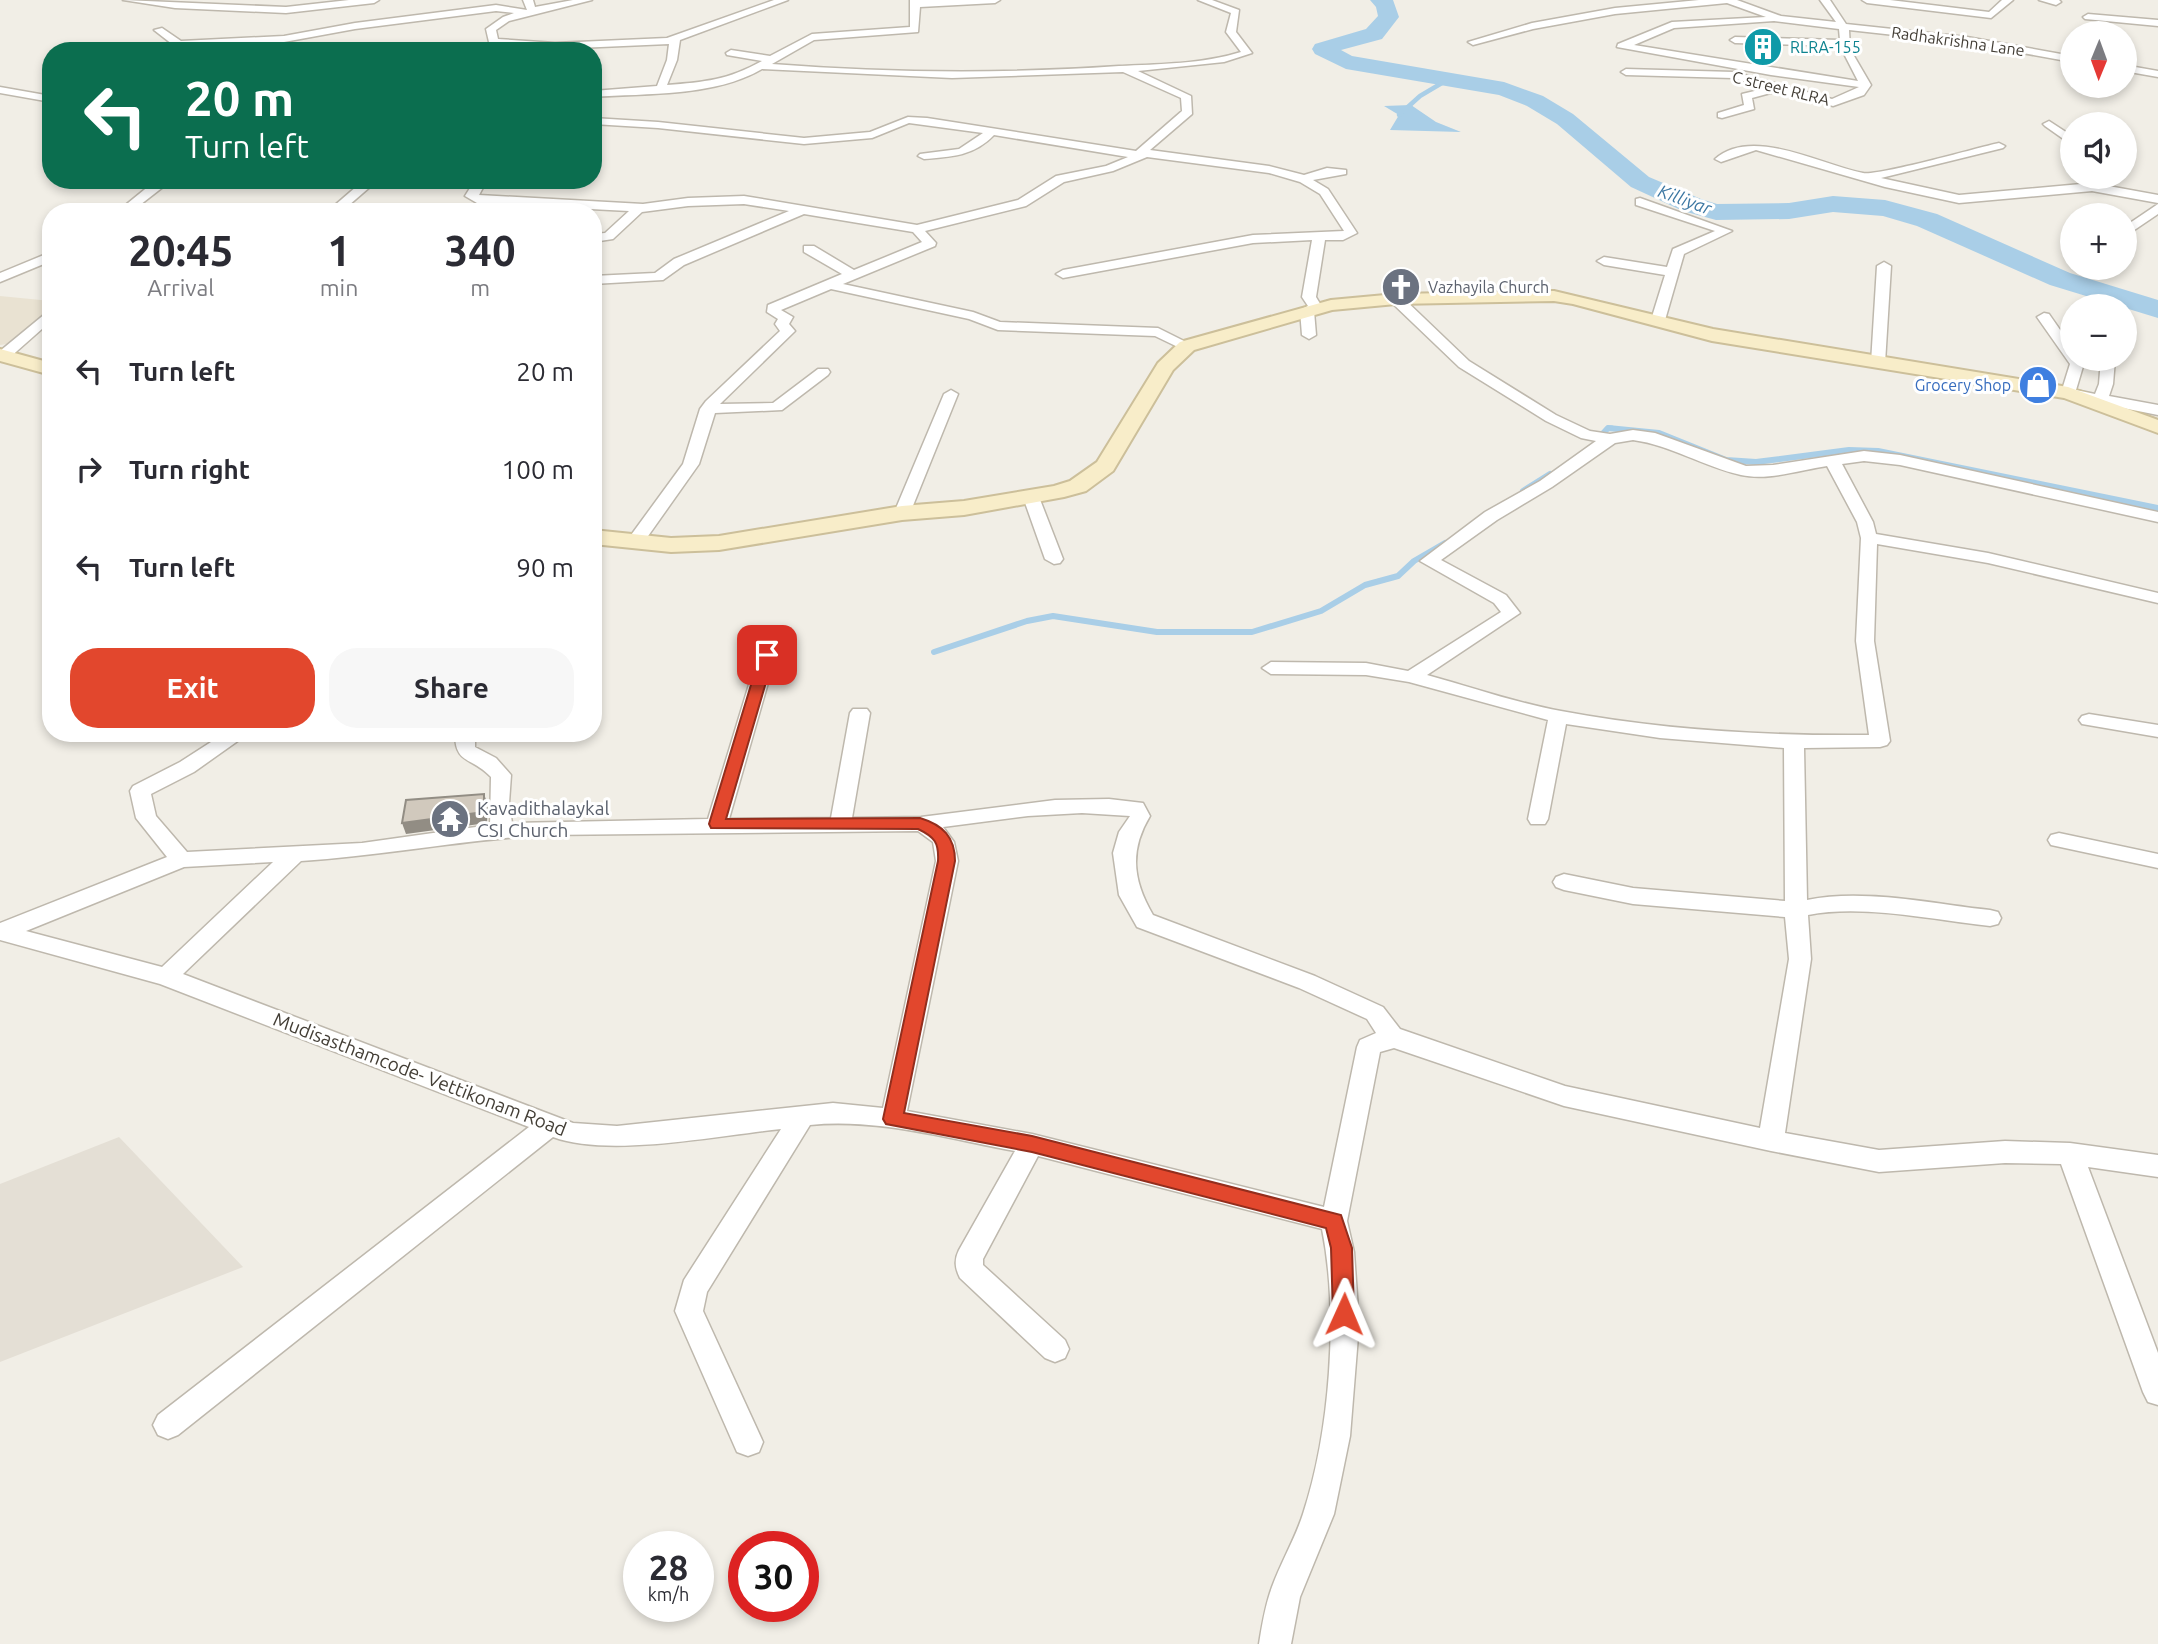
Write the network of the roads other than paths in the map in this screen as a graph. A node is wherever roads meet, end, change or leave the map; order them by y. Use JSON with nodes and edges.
{"nodes":[{"id":1,"x":128,"y":0,"type":"edge"},
{"id":2,"x":374,"y":0,"type":"edge"},
{"id":3,"x":451,"y":0,"type":"edge"},
{"id":4,"x":527,"y":0,"type":"edge"},
{"id":5,"x":587,"y":0,"type":"edge"},
{"id":6,"x":783,"y":0,"type":"edge"},
{"id":7,"x":995,"y":0,"type":"edge"},
{"id":8,"x":1203,"y":0,"type":"edge"},
{"id":9,"x":1728,"y":0,"type":"edge"},
{"id":10,"x":1825,"y":0,"type":"edge"},
{"id":11,"x":1867,"y":0,"type":"edge"},
{"id":12,"x":2008,"y":0,"type":"edge"},
{"id":13,"x":2044,"y":0,"type":"edge"},
{"id":14,"x":151,"y":1,"type":"edge"},
{"id":15,"x":916,"y":2,"type":"edge"},
{"id":16,"x":2056,"y":2,"type":"dead end"},
{"id":17,"x":428,"y":8,"type":"dead end"},
{"id":18,"x":528,"y":12,"type":"junction"},
{"id":19,"x":2088,"y":17,"type":"dead end"},
{"id":20,"x":1779,"y":19,"type":"junction"},
{"id":21,"x":1928,"y":20,"type":"junction"},
{"id":22,"x":2158,"y":23,"type":"edge"},
{"id":23,"x":1844,"y":27,"type":"junction"},
{"id":24,"x":159,"y":30,"type":"dead end"},
{"id":25,"x":675,"y":40,"type":"junction"},
{"id":26,"x":1735,"y":40,"type":"dead end"},
{"id":27,"x":176,"y":42,"type":"edge"},
{"id":28,"x":221,"y":42,"type":"edge"},
{"id":29,"x":494,"y":42,"type":"edge"},
{"id":30,"x":1472,"y":42,"type":"dead end"},
{"id":31,"x":1845,"y":43,"type":"junction"},
{"id":32,"x":602,"y":45,"type":"edge"},
{"id":33,"x":1622,"y":46,"type":"junction"},
{"id":34,"x":731,"y":53,"type":"dead end"},
{"id":35,"x":2060,"y":56,"type":"edge"},
{"id":36,"x":775,"y":60,"type":"junction"},
{"id":37,"x":853,"y":62,"type":"dead end"},
{"id":38,"x":762,"y":66,"type":"junction"},
{"id":39,"x":1124,"y":69,"type":"junction"},
{"id":40,"x":2137,"y":70,"type":"edge"},
{"id":41,"x":849,"y":74,"type":"junction"},
{"id":42,"x":2158,"y":74,"type":"edge"},
{"id":43,"x":1866,"y":85,"type":"junction"},
{"id":44,"x":1776,"y":89,"type":"junction"},
{"id":45,"x":0,"y":90,"type":"edge"},
{"id":46,"x":660,"y":90,"type":"junction"},
{"id":47,"x":613,"y":92,"type":"junction"},
{"id":48,"x":602,"y":93,"type":"edge"},
{"id":49,"x":22,"y":94,"type":"junction"},
{"id":50,"x":42,"y":97,"type":"edge"},
{"id":51,"x":602,"y":102,"type":"edge"},
{"id":52,"x":0,"y":103,"type":"edge"},
{"id":53,"x":1723,"y":115,"type":"dead end"},
{"id":54,"x":602,"y":121,"type":"edge"},
{"id":55,"x":615,"y":122,"type":"junction"},
{"id":56,"x":2049,"y":124,"type":"dead end"},
{"id":57,"x":604,"y":131,"type":"dead end"},
{"id":58,"x":992,"y":131,"type":"junction"},
{"id":59,"x":2060,"y":133,"type":"edge"},
{"id":60,"x":750,"y":135,"type":"junction"},
{"id":61,"x":1998,"y":146,"type":"dead end"},
{"id":62,"x":727,"y":147,"type":"dead end"},
{"id":63,"x":1138,"y":155,"type":"junction"},
{"id":64,"x":925,"y":156,"type":"dead end"},
{"id":65,"x":1721,"y":159,"type":"dead end"},
{"id":66,"x":1342,"y":172,"type":"dead end"},
{"id":67,"x":1868,"y":178,"type":"junction"},
{"id":68,"x":1304,"y":179,"type":"junction"},
{"id":69,"x":2060,"y":186,"type":"edge"},
{"id":70,"x":153,"y":189,"type":"edge"},
{"id":71,"x":361,"y":189,"type":"edge"},
{"id":72,"x":475,"y":189,"type":"edge"},
{"id":73,"x":2120,"y":189,"type":"edge"},
{"id":74,"x":2158,"y":199,"type":"edge"},
{"id":75,"x":1640,"y":202,"type":"dead end"},
{"id":76,"x":135,"y":203,"type":"edge"},
{"id":77,"x":344,"y":203,"type":"edge"},
{"id":78,"x":522,"y":203,"type":"edge"},
{"id":79,"x":639,"y":208,"type":"junction"},
{"id":80,"x":2158,"y":208,"type":"edge"},
{"id":81,"x":602,"y":209,"type":"edge"},
{"id":82,"x":803,"y":210,"type":"junction"},
{"id":83,"x":2137,"y":223,"type":"edge"},
{"id":84,"x":917,"y":229,"type":"junction"},
{"id":85,"x":602,"y":236,"type":"edge"},
{"id":86,"x":1319,"y":236,"type":"junction"},
{"id":87,"x":809,"y":249,"type":"dead end"},
{"id":88,"x":42,"y":260,"type":"edge"},
{"id":89,"x":1604,"y":261,"type":"dead end"},
{"id":90,"x":1884,"y":266,"type":"dead end"},
{"id":91,"x":1672,"y":272,"type":"junction"},
{"id":92,"x":851,"y":274,"type":"junction"},
{"id":93,"x":1063,"y":274,"type":"dead end"},
{"id":94,"x":0,"y":278,"type":"edge"},
{"id":95,"x":602,"y":280,"type":"edge"},
{"id":96,"x":827,"y":284,"type":"junction"},
{"id":97,"x":1396,"y":299,"type":"junction"},
{"id":98,"x":1311,"y":309,"type":"junction"},
{"id":99,"x":2043,"y":317,"type":"dead end"},
{"id":100,"x":1658,"y":320,"type":"junction"},
{"id":101,"x":42,"y":321,"type":"edge"},
{"id":102,"x":1309,"y":335,"type":"dead end"},
{"id":103,"x":2060,"y":340,"type":"edge"},
{"id":104,"x":1186,"y":346,"type":"junction"},
{"id":105,"x":1,"y":356,"type":"edge"},
{"id":106,"x":1878,"y":363,"type":"junction"},
{"id":107,"x":42,"y":367,"type":"edge"},
{"id":108,"x":2075,"y":371,"type":"edge"},
{"id":109,"x":2107,"y":371,"type":"edge"},
{"id":110,"x":823,"y":372,"type":"dead end"},
{"id":111,"x":2068,"y":393,"type":"junction"},
{"id":112,"x":951,"y":394,"type":"dead end"},
{"id":113,"x":2101,"y":399,"type":"junction"},
{"id":114,"x":708,"y":409,"type":"junction"},
{"id":115,"x":2158,"y":410,"type":"edge"},
{"id":116,"x":2158,"y":428,"type":"edge"},
{"id":117,"x":1603,"y":438,"type":"junction"},
{"id":118,"x":1832,"y":460,"type":"junction"},
{"id":119,"x":1031,"y":498,"type":"junction"},
{"id":120,"x":902,"y":513,"type":"junction"},
{"id":121,"x":2158,"y":517,"type":"edge"},
{"id":122,"x":1868,"y":537,"type":"junction"},
{"id":123,"x":602,"y":538,"type":"edge"},
{"id":124,"x":635,"y":542,"type":"junction"},
{"id":125,"x":1054,"y":559,"type":"dead end"},
{"id":126,"x":2158,"y":598,"type":"edge"},
{"id":127,"x":767,"y":655,"type":"dead end"},
{"id":128,"x":1271,"y":667,"type":"dead end"},
{"id":129,"x":1411,"y":677,"type":"junction"},
{"id":130,"x":860,"y":713,"type":"dead end"},
{"id":131,"x":1558,"y":717,"type":"junction"},
{"id":132,"x":2089,"y":720,"type":"dead end"},
{"id":133,"x":2158,"y":731,"type":"edge"},
{"id":134,"x":225,"y":742,"type":"edge"},
{"id":135,"x":465,"y":742,"type":"edge"},
{"id":136,"x":1794,"y":742,"type":"junction"},
{"id":137,"x":1538,"y":819,"type":"dead end"},
{"id":138,"x":841,"y":823,"type":"junction"},
{"id":139,"x":717,"y":824,"type":"junction"},
{"id":140,"x":920,"y":824,"type":"junction"},
{"id":141,"x":496,"y":831,"type":"junction"},
{"id":142,"x":2059,"y":840,"type":"dead end"},
{"id":143,"x":296,"y":853,"type":"junction"},
{"id":144,"x":181,"y":860,"type":"junction"},
{"id":145,"x":2158,"y":861,"type":"edge"},
{"id":146,"x":1564,"y":882,"type":"dead end"},
{"id":147,"x":1796,"y":910,"type":"junction"},
{"id":148,"x":1990,"y":918,"type":"dead end"},
{"id":149,"x":0,"y":932,"type":"edge"},
{"id":150,"x":166,"y":977,"type":"junction"},
{"id":151,"x":1393,"y":1038,"type":"junction"},
{"id":152,"x":803,"y":1116,"type":"junction"},
{"id":153,"x":893,"y":1119,"type":"junction"},
{"id":154,"x":550,"y":1125,"type":"junction"},
{"id":155,"x":1771,"y":1141,"type":"junction"},
{"id":156,"x":1032,"y":1144,"type":"junction"},
{"id":157,"x":2070,"y":1154,"type":"junction"},
{"id":158,"x":2158,"y":1166,"type":"edge"},
{"id":159,"x":1334,"y":1221,"type":"junction"},
{"id":160,"x":1055,"y":1349,"type":"dead end"},
{"id":161,"x":2158,"y":1392,"type":"edge"},
{"id":162,"x":169,"y":1425,"type":"dead end"},
{"id":163,"x":748,"y":1442,"type":"dead end"},
{"id":164,"x":1275,"y":1644,"type":"edge"}],
"edges":[{"from":1,"to":14,"type":"street"},
{"from":2,"to":14,"type":"street"},
{"from":3,"to":17,"type":"street"},
{"from":4,"to":18,"type":"street"},
{"from":5,"to":18,"type":"street"},
{"from":6,"to":25,"type":"street"},
{"from":7,"to":15,"type":"street"},
{"from":8,"to":39,"type":"street"},
{"from":9,"to":20,"type":"street","name":"Radhakrishna Lane"},
{"from":9,"to":30,"type":"street","name":"Radhakrishna Lane"},
{"from":10,"to":23,"type":"street"},
{"from":11,"to":21,"type":"street"},
{"from":12,"to":21,"type":"street"},
{"from":13,"to":16,"type":"street"},
{"from":15,"to":36,"type":"street"},
{"from":18,"to":28,"type":"street"},
{"from":18,"to":29,"type":"street"},
{"from":19,"to":22,"type":"street"},
{"from":20,"to":23,"type":"street","name":"Radhakrishna Lane"},
{"from":20,"to":33,"type":"street"},
{"from":21,"to":23,"type":"street","name":"Radhakrishna Lane"},
{"from":21,"to":35,"type":"street","name":"Radhakrishna Lane"},
{"from":23,"to":31,"type":"street"},
{"from":24,"to":27,"type":"street"},
{"from":25,"to":32,"type":"street"},
{"from":25,"to":46,"type":"street"},
{"from":26,"to":31,"type":"street"},
{"from":31,"to":43,"type":"street"},
{"from":33,"to":43,"type":"street"},
{"from":33,"to":44,"type":"street","name":"C street RLRA"},
{"from":34,"to":36,"type":"street"},
{"from":36,"to":38,"type":"street"},
{"from":37,"to":41,"type":"street"},
{"from":38,"to":41,"type":"street"},
{"from":38,"to":46,"type":"street"},
{"from":39,"to":41,"type":"street"},
{"from":39,"to":63,"type":"street"},
{"from":40,"to":42,"type":"street"},
{"from":43,"to":44,"type":"street","name":"C street RLRA"},
{"from":44,"to":53,"type":"street"},
{"from":45,"to":49,"type":"street"},
{"from":46,"to":47,"type":"street"},
{"from":47,"to":48,"type":"street"},
{"from":47,"to":51,"type":"street"},
{"from":49,"to":50,"type":"street"},
{"from":49,"to":52,"type":"street"},
{"from":54,"to":55,"type":"street"},
{"from":55,"to":57,"type":"street"},
{"from":55,"to":60,"type":"street"},
{"from":56,"to":59,"type":"street"},
{"from":58,"to":60,"type":"street"},
{"from":58,"to":63,"type":"street"},
{"from":58,"to":64,"type":"street"},
{"from":60,"to":62,"type":"street"},
{"from":61,"to":67,"type":"street"},
{"from":63,"to":68,"type":"street"},
{"from":63,"to":84,"type":"street"},
{"from":65,"to":67,"type":"street"},
{"from":66,"to":68,"type":"street"},
{"from":67,"to":69,"type":"street"},
{"from":68,"to":86,"type":"street"},
{"from":70,"to":76,"type":"street"},
{"from":71,"to":77,"type":"street"},
{"from":72,"to":78,"type":"street"},
{"from":73,"to":74,"type":"street"},
{"from":75,"to":91,"type":"street"},
{"from":79,"to":81,"type":"street"},
{"from":79,"to":82,"type":"street"},
{"from":79,"to":85,"type":"street"},
{"from":80,"to":83,"type":"street"},
{"from":82,"to":84,"type":"street"},
{"from":82,"to":95,"type":"street"},
{"from":84,"to":92,"type":"street"},
{"from":86,"to":93,"type":"street"},
{"from":86,"to":98,"type":"street"},
{"from":87,"to":92,"type":"street"},
{"from":88,"to":94,"type":"street"},
{"from":89,"to":91,"type":"street"},
{"from":90,"to":106,"type":"street"},
{"from":91,"to":100,"type":"street"},
{"from":92,"to":96,"type":"street"},
{"from":96,"to":104,"type":"street"},
{"from":96,"to":114,"type":"street"},
{"from":97,"to":98,"type":"street"},
{"from":97,"to":100,"type":"street"},
{"from":97,"to":117,"type":"street"},
{"from":98,"to":102,"type":"street"},
{"from":98,"to":104,"type":"street"},
{"from":99,"to":103,"type":"street"},
{"from":100,"to":106,"type":"street"},
{"from":101,"to":105,"type":"street"},
{"from":104,"to":119,"type":"street"},
{"from":105,"to":107,"type":"street"},
{"from":106,"to":111,"type":"street"},
{"from":108,"to":111,"type":"street"},
{"from":109,"to":113,"type":"street"},
{"from":110,"to":114,"type":"street"},
{"from":111,"to":113,"type":"street"},
{"from":111,"to":116,"type":"street"},
{"from":112,"to":120,"type":"street"},
{"from":113,"to":115,"type":"street"},
{"from":114,"to":124,"type":"street"},
{"from":117,"to":118,"type":"street"},
{"from":117,"to":129,"type":"street"},
{"from":118,"to":121,"type":"street"},
{"from":118,"to":122,"type":"street"},
{"from":119,"to":120,"type":"street"},
{"from":119,"to":125,"type":"street"},
{"from":120,"to":124,"type":"street"},
{"from":122,"to":126,"type":"street"},
{"from":122,"to":136,"type":"street"},
{"from":123,"to":124,"type":"street"},
{"from":127,"to":139,"type":"street"},
{"from":128,"to":129,"type":"street"},
{"from":129,"to":131,"type":"street"},
{"from":130,"to":138,"type":"street"},
{"from":131,"to":136,"type":"street"},
{"from":131,"to":137,"type":"street"},
{"from":132,"to":133,"type":"street"},
{"from":134,"to":144,"type":"street"},
{"from":135,"to":141,"type":"street"},
{"from":136,"to":147,"type":"street"},
{"from":138,"to":139,"type":"street","name":"Mudisasthamcode- Vettikonam Road"},
{"from":138,"to":140,"type":"street","name":"Mudisasthamcode- Vettikonam Road"},
{"from":139,"to":141,"type":"street","name":"Mudisasthamcode- Vettikonam Road"},
{"from":140,"to":151,"type":"street","name":"Mudisasthamcode- Vettikonam Road"},
{"from":140,"to":153,"type":"street"},
{"from":141,"to":143,"type":"street","name":"Mudisasthamcode- Vettikonam Road"},
{"from":142,"to":145,"type":"street"},
{"from":143,"to":144,"type":"street","name":"Mudisasthamcode- Vettikonam Road"},
{"from":143,"to":150,"type":"street"},
{"from":144,"to":149,"type":"street","name":"Mudisasthamcode- Vettikonam Road"},
{"from":146,"to":147,"type":"street"},
{"from":147,"to":148,"type":"street"},
{"from":147,"to":155,"type":"street"},
{"from":149,"to":150,"type":"street","name":"Mudisasthamcode- Vettikonam Road"},
{"from":150,"to":154,"type":"street","name":"Mudisasthamcode- Vettikonam Road"},
{"from":151,"to":155,"type":"street"},
{"from":151,"to":159,"type":"street"},
{"from":152,"to":153,"type":"street","name":"Mudisasthamcode- Vettikonam Road"},
{"from":152,"to":154,"type":"street","name":"Mudisasthamcode- Vettikonam Road"},
{"from":152,"to":163,"type":"street"},
{"from":153,"to":156,"type":"street","name":"Mudisasthamcode- Vettikonam Road"},
{"from":154,"to":162,"type":"street"},
{"from":155,"to":157,"type":"street"},
{"from":156,"to":159,"type":"street","name":"Mudisasthamcode- Vettikonam Road"},
{"from":156,"to":160,"type":"street"},
{"from":157,"to":158,"type":"street"},
{"from":157,"to":161,"type":"street"},
{"from":159,"to":164,"type":"street"}]}
